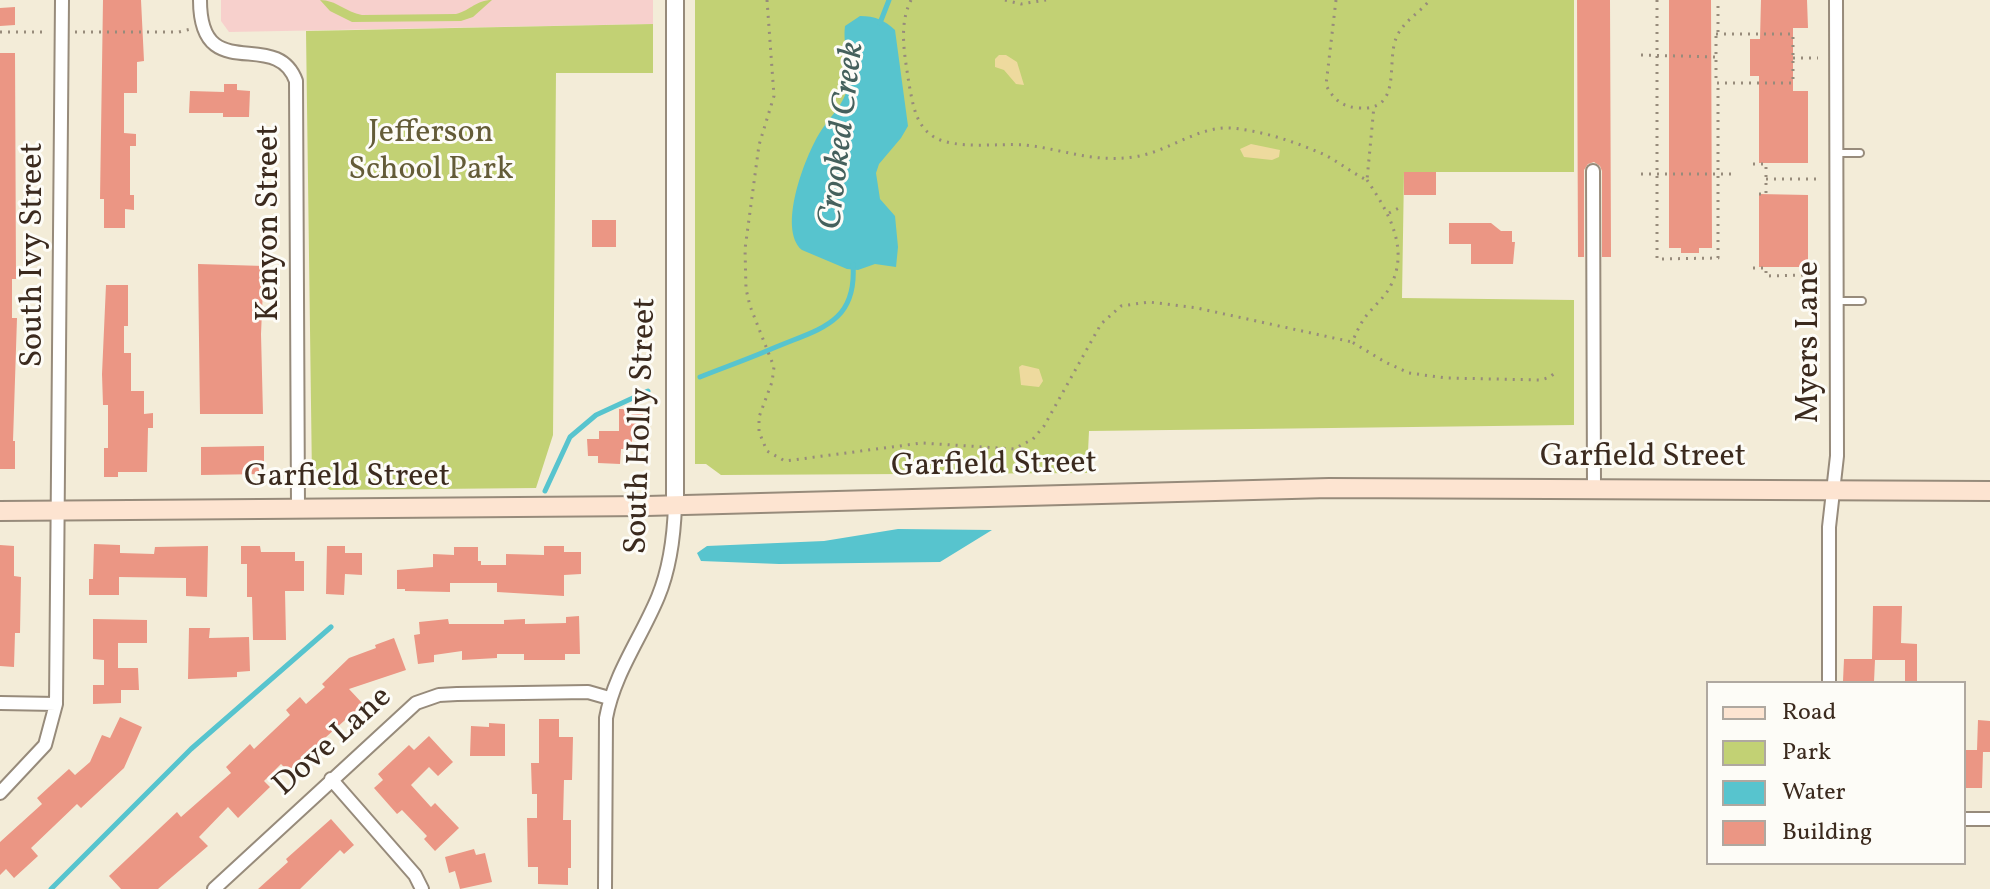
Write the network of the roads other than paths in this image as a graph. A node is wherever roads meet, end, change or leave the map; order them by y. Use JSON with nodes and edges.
{"nodes":[{"id":1,"x":62,"y":0,"type":"edge"},
{"id":2,"x":200,"y":0,"type":"edge"},
{"id":3,"x":675,"y":0,"type":"edge"},
{"id":4,"x":1836,"y":0,"type":"edge"},
{"id":5,"x":1836,"y":153,"type":"junction"},
{"id":6,"x":1860,"y":153,"type":"dead end"},
{"id":7,"x":1593,"y":171,"type":"dead end"},
{"id":8,"x":1836,"y":301,"type":"junction"},
{"id":9,"x":1862,"y":301,"type":"dead end"},
{"id":10,"x":1594,"y":489,"type":"junction"},
{"id":11,"x":1833,"y":490,"type":"junction"},
{"id":12,"x":1990,"y":491,"type":"edge"},
{"id":13,"x":675,"y":505,"type":"junction"},
{"id":14,"x":298,"y":509,"type":"junction"},
{"id":15,"x":59,"y":510,"type":"junction"},
{"id":16,"x":0,"y":511,"type":"edge"},
{"id":17,"x":1829,"y":681,"type":"edge"},
{"id":18,"x":609,"y":698,"type":"junction"},
{"id":19,"x":0,"y":703,"type":"edge"},
{"id":20,"x":56,"y":704,"type":"junction"},
{"id":21,"x":331,"y":779,"type":"junction"},
{"id":22,"x":0,"y":793,"type":"edge"},
{"id":23,"x":1966,"y":819,"type":"edge"},
{"id":24,"x":1990,"y":819,"type":"edge"},
{"id":25,"x":214,"y":889,"type":"edge"},
{"id":26,"x":422,"y":889,"type":"edge"},
{"id":27,"x":605,"y":889,"type":"edge"}],
"edges":[{"from":1,"to":15,"type":"street","name":"South Ivy Street"},
{"from":2,"to":14,"type":"street","name":"Kenyon Street"},
{"from":3,"to":13,"type":"street","name":"South Holly Street"},
{"from":4,"to":5,"type":"street","name":"Myers Lane"},
{"from":5,"to":6,"type":"lane"},
{"from":5,"to":8,"type":"street","name":"Myers Lane"},
{"from":7,"to":10,"type":"street"},
{"from":8,"to":9,"type":"lane"},
{"from":8,"to":11,"type":"street","name":"Myers Lane"},
{"from":10,"to":11,"type":"main road","name":"Garfield Street"},
{"from":10,"to":13,"type":"main road","name":"Garfield Street"},
{"from":11,"to":12,"type":"main road","name":"Garfield Street"},
{"from":11,"to":17,"type":"street","name":"Myers Lane"},
{"from":13,"to":14,"type":"main road","name":"Garfield Street"},
{"from":13,"to":18,"type":"street","name":"South Holly Street"},
{"from":14,"to":15,"type":"main road","name":"Garfield Street"},
{"from":15,"to":16,"type":"main road","name":"Garfield Street"},
{"from":15,"to":20,"type":"street","name":"South Ivy Street"},
{"from":18,"to":21,"type":"street","name":"Dove Lane"},
{"from":18,"to":27,"type":"street","name":"South Holly Street"},
{"from":19,"to":20,"type":"street"},
{"from":20,"to":22,"type":"street","name":"South Ivy Street"},
{"from":21,"to":25,"type":"street","name":"Dove Lane"},
{"from":21,"to":26,"type":"street"},
{"from":23,"to":24,"type":"street"}]}
